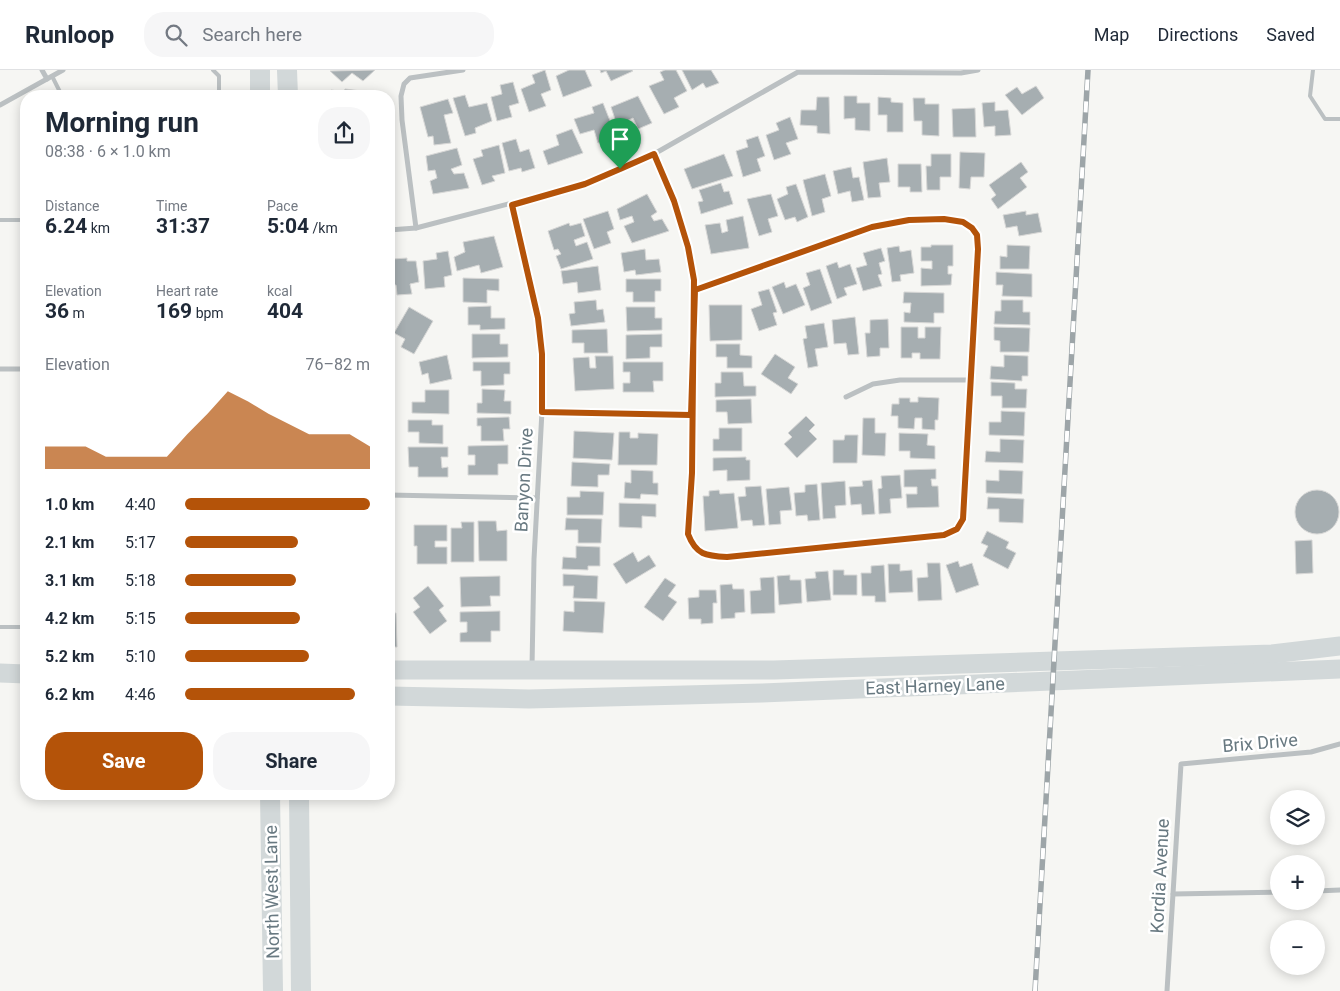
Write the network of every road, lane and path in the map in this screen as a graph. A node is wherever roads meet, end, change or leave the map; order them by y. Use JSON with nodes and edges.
{"nodes":[{"id":1,"x":42,"y":70,"type":"edge"},
{"id":2,"x":63,"y":70,"type":"edge"},
{"id":3,"x":213,"y":70,"type":"edge"},
{"id":4,"x":260,"y":70,"type":"edge"},
{"id":5,"x":287,"y":70,"type":"edge"},
{"id":6,"x":462,"y":70,"type":"edge"},
{"id":7,"x":978,"y":70,"type":"edge"},
{"id":8,"x":1313,"y":70,"type":"edge"},
{"id":9,"x":798,"y":71,"type":"edge"},
{"id":10,"x":50,"y":78,"type":"junction"},
{"id":11,"x":28,"y":90,"type":"edge"},
{"id":12,"x":58,"y":90,"type":"edge"},
{"id":13,"x":220,"y":90,"type":"edge"},
{"id":14,"x":260,"y":90,"type":"edge"},
{"id":15,"x":288,"y":90,"type":"edge"},
{"id":16,"x":20,"y":94,"type":"edge"},
{"id":17,"x":0,"y":105,"type":"edge"},
{"id":18,"x":1340,"y":119,"type":"edge"},
{"id":19,"x":654,"y":154,"type":"junction"},
{"id":20,"x":512,"y":205,"type":"junction"},
{"id":21,"x":0,"y":220,"type":"edge"},
{"id":22,"x":20,"y":220,"type":"edge"},
{"id":23,"x":416,"y":228,"type":"junction"},
{"id":24,"x":395,"y":230,"type":"edge"},
{"id":25,"x":695,"y":290,"type":"junction"},
{"id":26,"x":0,"y":369,"type":"edge"},
{"id":27,"x":20,"y":369,"type":"edge"},
{"id":28,"x":970,"y":380,"type":"junction"},
{"id":29,"x":846,"y":397,"type":"dead end"},
{"id":30,"x":542,"y":412,"type":"junction"},
{"id":31,"x":691,"y":415,"type":"junction"},
{"id":32,"x":395,"y":495,"type":"edge"},
{"id":33,"x":537,"y":498,"type":"junction"},
{"id":34,"x":0,"y":627,"type":"edge"},
{"id":35,"x":20,"y":627,"type":"edge"},
{"id":36,"x":1340,"y":646,"type":"edge"},
{"id":37,"x":1340,"y":669,"type":"edge"},
{"id":38,"x":395,"y":670,"type":"edge"},
{"id":39,"x":532,"y":670,"type":"junction"},
{"id":40,"x":0,"y":673,"type":"edge"},
{"id":41,"x":20,"y":674,"type":"edge"},
{"id":42,"x":395,"y":696,"type":"edge"},
{"id":43,"x":1340,"y":744,"type":"edge"},
{"id":44,"x":1181,"y":764,"type":"joint"},
{"id":45,"x":270,"y":800,"type":"edge"},
{"id":46,"x":298,"y":800,"type":"edge"},
{"id":47,"x":1340,"y":890,"type":"edge"},
{"id":48,"x":1325,"y":891,"type":"edge"},
{"id":49,"x":1270,"y":892,"type":"edge"},
{"id":50,"x":1173,"y":894,"type":"junction"},
{"id":51,"x":273,"y":991,"type":"edge"},
{"id":52,"x":301,"y":991,"type":"edge"},
{"id":53,"x":1167,"y":991,"type":"edge"}],
"edges":[{"from":1,"to":10,"type":"street"},
{"from":2,"to":10,"type":"street"},
{"from":3,"to":13,"type":"lane"},
{"from":4,"to":14,"type":"main road"},
{"from":5,"to":15,"type":"main road"},
{"from":6,"to":23,"type":"street"},
{"from":7,"to":9,"type":"street"},
{"from":8,"to":18,"type":"lane"},
{"from":9,"to":19,"type":"street"},
{"from":10,"to":11,"type":"street"},
{"from":10,"to":12,"type":"lane"},
{"from":16,"to":17,"type":"street"},
{"from":19,"to":20,"type":"street"},
{"from":19,"to":25,"type":"street"},
{"from":20,"to":23,"type":"street"},
{"from":20,"to":30,"type":"street","name":"Banyon Drive"},
{"from":21,"to":22,"type":"lane"},
{"from":23,"to":24,"type":"street"},
{"from":25,"to":28,"type":"street"},
{"from":25,"to":31,"type":"street"},
{"from":26,"to":27,"type":"street"},
{"from":28,"to":29,"type":"street"},
{"from":28,"to":31,"type":"street"},
{"from":30,"to":31,"type":"street"},
{"from":30,"to":33,"type":"street","name":"Banyon Drive"},
{"from":32,"to":33,"type":"street"},
{"from":33,"to":39,"type":"street","name":"Banyon Drive"},
{"from":34,"to":35,"type":"lane"},
{"from":36,"to":39,"type":"main road","name":"East Harney Lane"},
{"from":37,"to":42,"type":"main road","name":"East Harney Lane"},
{"from":38,"to":39,"type":"main road","name":"East Harney Lane"},
{"from":40,"to":41,"type":"main road"},
{"from":43,"to":44,"type":"street","name":"Brix Drive"},
{"from":44,"to":50,"type":"street","name":"Kordia Avenue"},
{"from":45,"to":51,"type":"main road","name":"North West Lane"},
{"from":46,"to":52,"type":"main road","name":"North West Lane"},
{"from":47,"to":48,"type":"street"},
{"from":49,"to":50,"type":"street"},
{"from":50,"to":53,"type":"street","name":"Kordia Avenue"}]}
